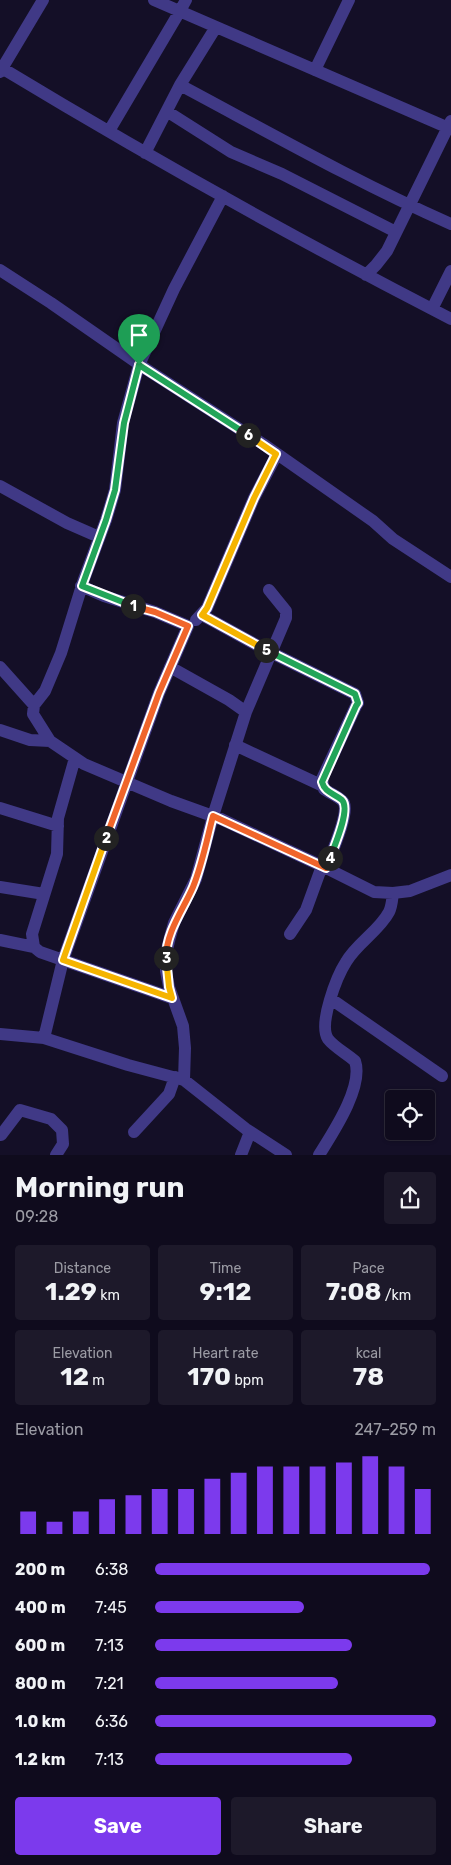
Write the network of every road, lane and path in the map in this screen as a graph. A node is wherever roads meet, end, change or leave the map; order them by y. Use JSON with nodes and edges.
{"nodes":[{"id":1,"x":44,"y":0,"type":"edge"},
{"id":2,"x":154,"y":0,"type":"edge"},
{"id":3,"x":349,"y":0,"type":"edge"},
{"id":4,"x":183,"y":6,"type":"edge"},
{"id":5,"x":216,"y":27,"type":"junction"},
{"id":6,"x":1,"y":70,"type":"edge"},
{"id":7,"x":315,"y":70,"type":"junction"},
{"id":8,"x":180,"y":85,"type":"junction"},
{"id":9,"x":168,"y":112,"type":"junction"},
{"id":10,"x":450,"y":125,"type":"edge"},
{"id":11,"x":109,"y":131,"type":"junction"},
{"id":12,"x":145,"y":153,"type":"junction"},
{"id":13,"x":223,"y":196,"type":"junction"},
{"id":14,"x":409,"y":206,"type":"junction"},
{"id":15,"x":451,"y":224,"type":"edge"},
{"id":16,"x":396,"y":232,"type":"junction"},
{"id":17,"x":0,"y":270,"type":"edge"},
{"id":18,"x":451,"y":271,"type":"edge"},
{"id":19,"x":366,"y":275,"type":"junction"},
{"id":20,"x":432,"y":309,"type":"junction"},
{"id":21,"x":451,"y":318,"type":"edge"},
{"id":22,"x":139,"y":365,"type":"junction"},
{"id":23,"x":276,"y":454,"type":"junction"},
{"id":24,"x":0,"y":486,"type":"edge"},
{"id":25,"x":99,"y":537,"type":"junction"},
{"id":26,"x":451,"y":577,"type":"edge"},
{"id":27,"x":82,"y":586,"type":"junction"},
{"id":28,"x":269,"y":590,"type":"dead end"},
{"id":29,"x":202,"y":615,"type":"junction"},
{"id":30,"x":188,"y":626,"type":"junction"},
{"id":31,"x":271,"y":652,"type":"junction"},
{"id":32,"x":0,"y":667,"type":"edge"},
{"id":33,"x":170,"y":667,"type":"junction"},
{"id":34,"x":34,"y":705,"type":"junction"},
{"id":35,"x":246,"y":712,"type":"junction"},
{"id":36,"x":0,"y":730,"type":"edge"},
{"id":37,"x":50,"y":741,"type":"junction"},
{"id":38,"x":235,"y":745,"type":"junction"},
{"id":39,"x":75,"y":758,"type":"junction"},
{"id":40,"x":127,"y":781,"type":"junction"},
{"id":41,"x":323,"y":786,"type":"junction"},
{"id":42,"x":0,"y":808,"type":"edge"},
{"id":43,"x":213,"y":816,"type":"junction"},
{"id":44,"x":58,"y":826,"type":"junction"},
{"id":45,"x":324,"y":867,"type":"junction"},
{"id":46,"x":451,"y":876,"type":"edge"},
{"id":47,"x":0,"y":887,"type":"edge"},
{"id":48,"x":393,"y":893,"type":"junction"},
{"id":49,"x":44,"y":894,"type":"junction"},
{"id":50,"x":290,"y":934,"type":"dead end"},
{"id":51,"x":0,"y":940,"type":"edge"},
{"id":52,"x":34,"y":946,"type":"junction"},
{"id":53,"x":63,"y":960,"type":"junction"},
{"id":54,"x":172,"y":998,"type":"junction"},
{"id":55,"x":331,"y":999,"type":"junction"},
{"id":56,"x":0,"y":1034,"type":"edge"},
{"id":57,"x":44,"y":1038,"type":"junction"},
{"id":58,"x":442,"y":1076,"type":"dead end"},
{"id":59,"x":179,"y":1078,"type":"junction"},
{"id":60,"x":134,"y":1132,"type":"dead end"},
{"id":61,"x":250,"y":1132,"type":"junction"},
{"id":62,"x":0,"y":1134,"type":"edge"},
{"id":63,"x":56,"y":1155,"type":"edge"},
{"id":64,"x":241,"y":1155,"type":"edge"},
{"id":65,"x":286,"y":1155,"type":"edge"},
{"id":66,"x":319,"y":1155,"type":"edge"}],
"edges":[{"from":1,"to":6,"type":"street"},
{"from":2,"to":4,"type":"street"},
{"from":3,"to":7,"type":"street"},
{"from":4,"to":5,"type":"street"},
{"from":4,"to":11,"type":"street"},
{"from":5,"to":7,"type":"street"},
{"from":5,"to":8,"type":"street"},
{"from":6,"to":11,"type":"street"},
{"from":7,"to":10,"type":"street"},
{"from":8,"to":9,"type":"street"},
{"from":8,"to":14,"type":"street"},
{"from":9,"to":12,"type":"street"},
{"from":9,"to":16,"type":"street"},
{"from":10,"to":14,"type":"street"},
{"from":11,"to":12,"type":"street"},
{"from":12,"to":13,"type":"street"},
{"from":13,"to":19,"type":"street"},
{"from":13,"to":22,"type":"street"},
{"from":14,"to":15,"type":"street"},
{"from":14,"to":16,"type":"street"},
{"from":16,"to":19,"type":"street"},
{"from":17,"to":22,"type":"street"},
{"from":18,"to":20,"type":"street"},
{"from":19,"to":20,"type":"street"},
{"from":20,"to":21,"type":"street"},
{"from":22,"to":23,"type":"street"},
{"from":22,"to":25,"type":"street"},
{"from":23,"to":26,"type":"street"},
{"from":23,"to":29,"type":"street"},
{"from":24,"to":25,"type":"street"},
{"from":25,"to":27,"type":"street"},
{"from":27,"to":30,"type":"street"},
{"from":27,"to":34,"type":"street"},
{"from":28,"to":31,"type":"street"},
{"from":29,"to":30,"type":"street"},
{"from":29,"to":31,"type":"street"},
{"from":30,"to":33,"type":"street"},
{"from":31,"to":35,"type":"street"},
{"from":31,"to":41,"type":"street"},
{"from":32,"to":34,"type":"street"},
{"from":33,"to":35,"type":"street"},
{"from":33,"to":40,"type":"street"},
{"from":34,"to":37,"type":"street"},
{"from":35,"to":38,"type":"street"},
{"from":36,"to":37,"type":"street"},
{"from":37,"to":39,"type":"street"},
{"from":38,"to":41,"type":"street"},
{"from":38,"to":43,"type":"street"},
{"from":39,"to":40,"type":"street"},
{"from":39,"to":44,"type":"street"},
{"from":40,"to":43,"type":"street"},
{"from":40,"to":53,"type":"street"},
{"from":41,"to":45,"type":"street"},
{"from":42,"to":44,"type":"street"},
{"from":43,"to":45,"type":"street"},
{"from":43,"to":54,"type":"street"},
{"from":44,"to":49,"type":"street"},
{"from":45,"to":48,"type":"street"},
{"from":45,"to":50,"type":"street"},
{"from":46,"to":48,"type":"street"},
{"from":47,"to":49,"type":"street"},
{"from":48,"to":55,"type":"street"},
{"from":49,"to":52,"type":"street"},
{"from":51,"to":52,"type":"street"},
{"from":52,"to":53,"type":"street"},
{"from":53,"to":54,"type":"street"},
{"from":53,"to":57,"type":"street"},
{"from":54,"to":59,"type":"street"},
{"from":55,"to":58,"type":"street"},
{"from":55,"to":66,"type":"street"},
{"from":56,"to":57,"type":"street"},
{"from":57,"to":59,"type":"street"},
{"from":59,"to":60,"type":"street"},
{"from":59,"to":61,"type":"street"},
{"from":61,"to":64,"type":"street"},
{"from":61,"to":65,"type":"street"},
{"from":62,"to":63,"type":"street"}]}
